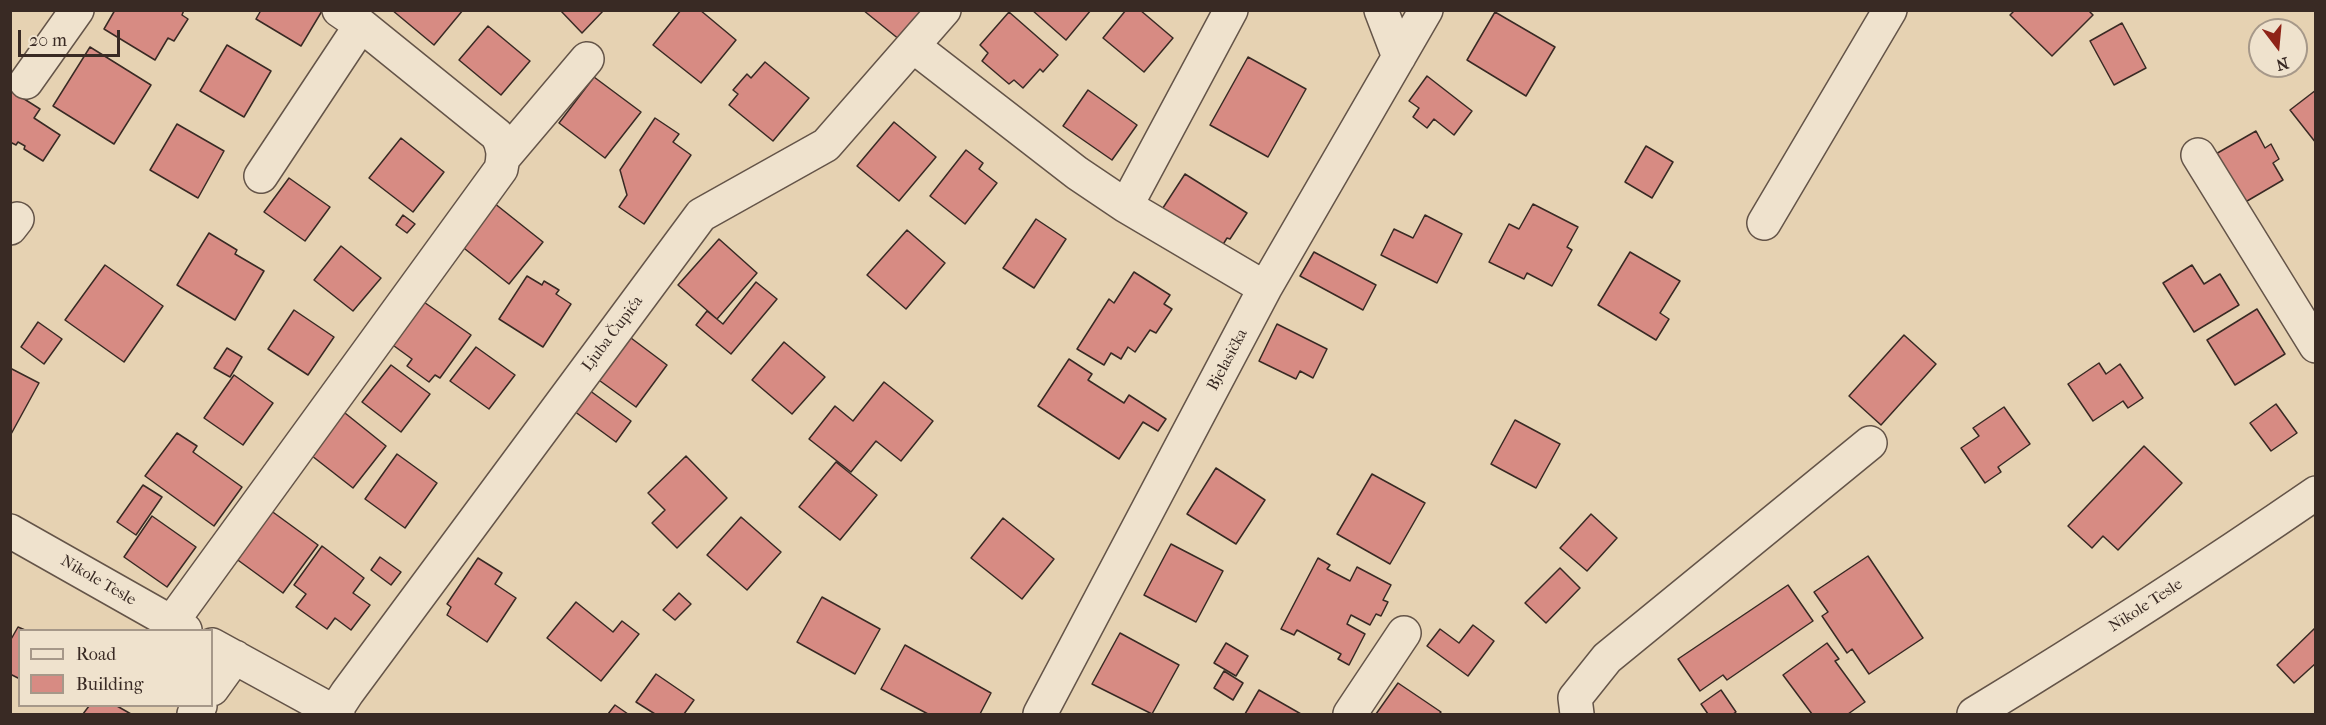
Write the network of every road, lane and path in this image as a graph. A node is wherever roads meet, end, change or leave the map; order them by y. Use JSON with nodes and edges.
{"nodes":[{"id":1,"x":77,"y":10,"type":"edge"},
{"id":2,"x":944,"y":10,"type":"edge"},
{"id":3,"x":1232,"y":10,"type":"edge"},
{"id":4,"x":1381,"y":10,"type":"edge"},
{"id":5,"x":1426,"y":10,"type":"edge"},
{"id":6,"x":1890,"y":10,"type":"edge"},
{"id":7,"x":350,"y":18,"type":"edge"},
{"id":8,"x":913,"y":46,"type":"junction"},
{"id":9,"x":1399,"y":57,"type":"junction"},
{"id":10,"x":587,"y":59,"type":"dead end"},
{"id":11,"x":26,"y":82,"type":"dead end"},
{"id":12,"x":2198,"y":156,"type":"dead end"},
{"id":13,"x":504,"y":157,"type":"junction"},
{"id":14,"x":261,"y":176,"type":"dead end"},
{"id":15,"x":1126,"y":206,"type":"junction"},
{"id":16,"x":1764,"y":224,"type":"dead end"},
{"id":17,"x":1265,"y":288,"type":"junction"},
{"id":18,"x":2316,"y":346,"type":"edge"},
{"id":19,"x":1870,"y":443,"type":"dead end"},
{"id":20,"x":2316,"y":493,"type":"edge"},
{"id":21,"x":10,"y":531,"type":"edge"},
{"id":22,"x":178,"y":627,"type":"edge"},
{"id":23,"x":1404,"y":633,"type":"dead end"},
{"id":24,"x":223,"y":651,"type":"edge"},
{"id":25,"x":213,"y":686,"type":"edge"},
{"id":26,"x":336,"y":714,"type":"edge"},
{"id":27,"x":1040,"y":714,"type":"edge"},
{"id":28,"x":1350,"y":714,"type":"edge"},
{"id":29,"x":1577,"y":714,"type":"edge"},
{"id":30,"x":1974,"y":714,"type":"edge"}],
"edges":[{"from":1,"to":11,"type":"street"},
{"from":2,"to":8,"type":"street","name":"Ljuba Čupića"},
{"from":3,"to":15,"type":"street"},
{"from":4,"to":9,"type":"street"},
{"from":5,"to":9,"type":"street","name":"Bjelasička"},
{"from":6,"to":16,"type":"street"},
{"from":7,"to":13,"type":"street"},
{"from":7,"to":14,"type":"street"},
{"from":8,"to":15,"type":"street"},
{"from":8,"to":26,"type":"street","name":"Ljuba Čupića"},
{"from":9,"to":17,"type":"street","name":"Bjelasička"},
{"from":10,"to":13,"type":"street"},
{"from":12,"to":18,"type":"street"},
{"from":13,"to":22,"type":"street"},
{"from":15,"to":17,"type":"street"},
{"from":17,"to":27,"type":"street","name":"Bjelasička"},
{"from":19,"to":29,"type":"street"},
{"from":20,"to":30,"type":"street","name":"Nikole Tesle"},
{"from":21,"to":22,"type":"street","name":"Nikole Tesle"},
{"from":23,"to":28,"type":"street"},
{"from":24,"to":25,"type":"street"},
{"from":24,"to":26,"type":"street"}]}
